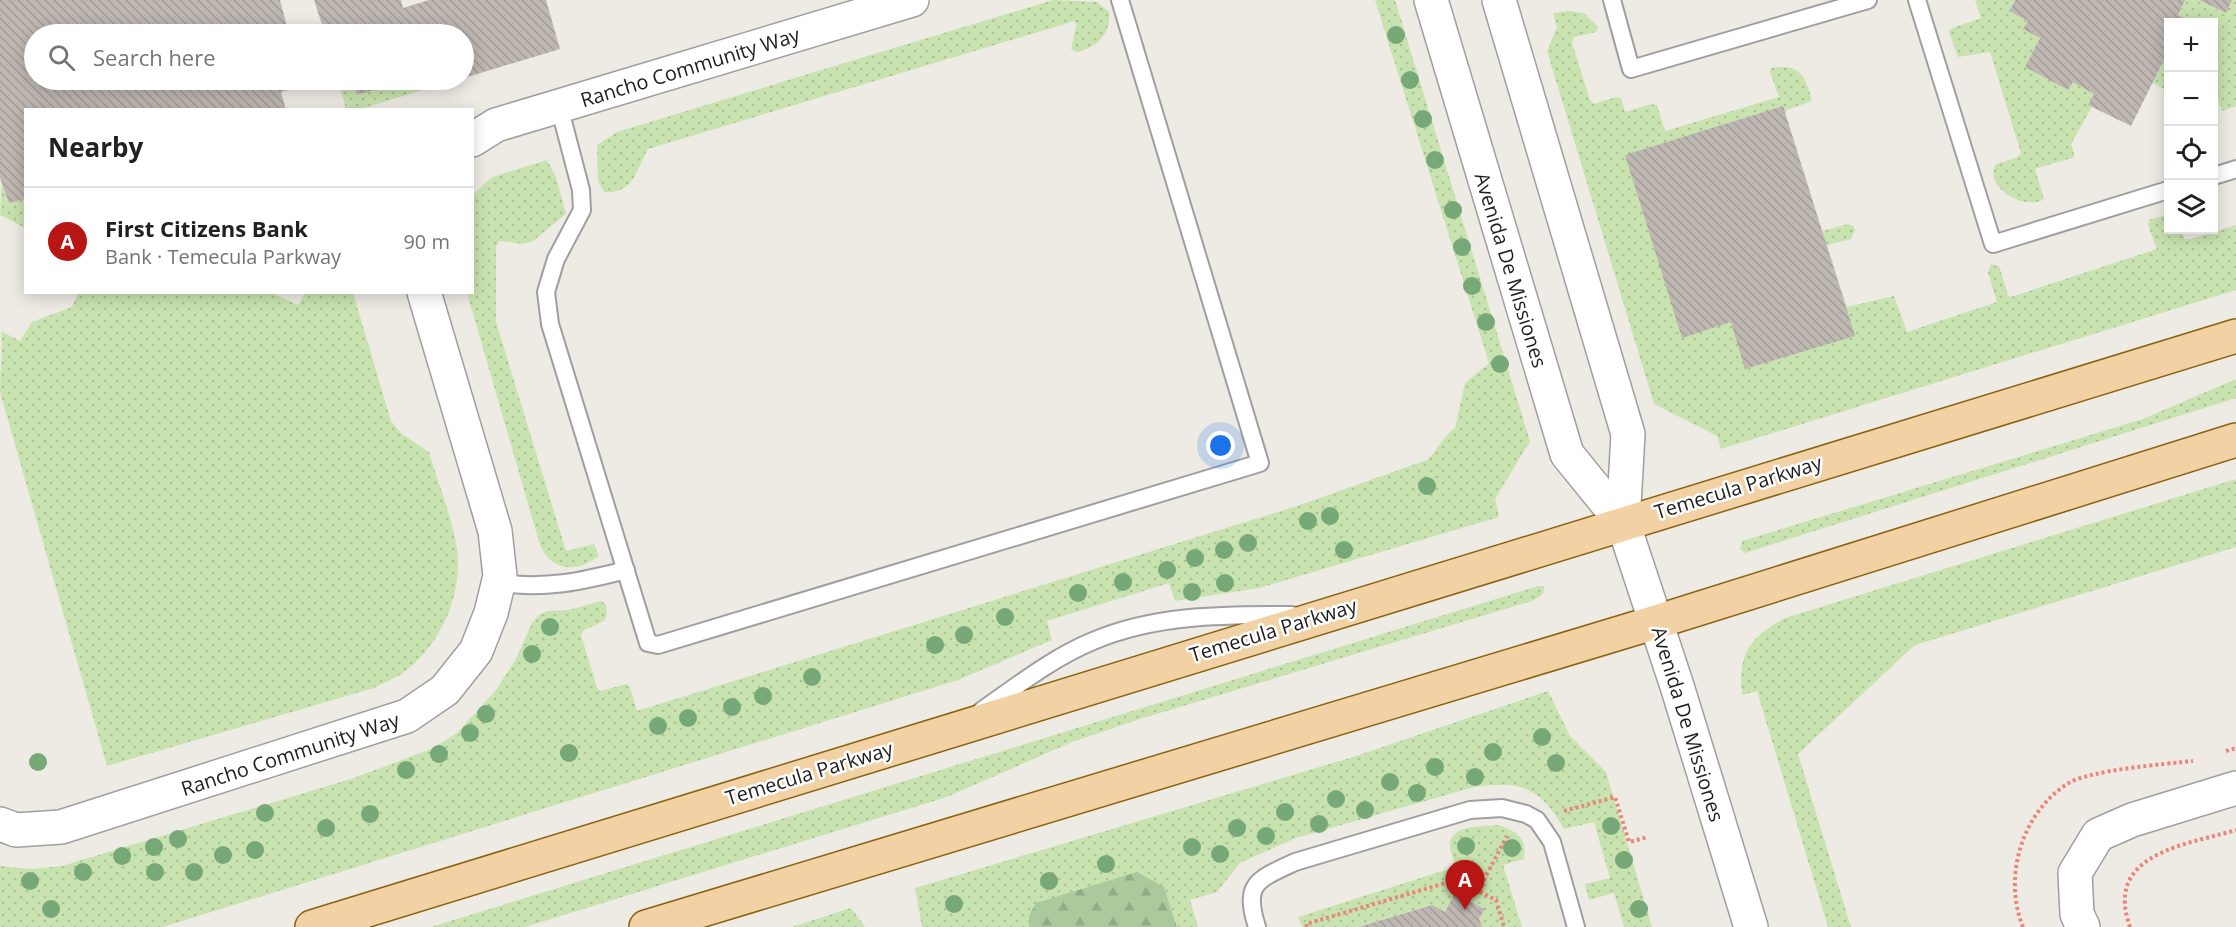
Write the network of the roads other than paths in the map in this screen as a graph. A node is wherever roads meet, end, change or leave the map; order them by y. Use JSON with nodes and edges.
{"nodes":[{"id":1,"x":912,"y":0,"type":"edge"},
{"id":2,"x":1120,"y":0,"type":"edge"},
{"id":3,"x":1431,"y":0,"type":"edge"},
{"id":4,"x":1612,"y":0,"type":"edge"},
{"id":5,"x":1868,"y":0,"type":"edge"},
{"id":6,"x":1917,"y":0,"type":"edge"},
{"id":7,"x":1505,"y":2,"type":"edge"},
{"id":8,"x":559,"y":106,"type":"junction"},
{"id":9,"x":474,"y":139,"type":"edge"},
{"id":10,"x":2236,"y":169,"type":"edge"},
{"id":11,"x":2218,"y":175,"type":"edge"},
{"id":12,"x":2164,"y":192,"type":"edge"},
{"id":13,"x":425,"y":294,"type":"edge"},
{"id":14,"x":2236,"y":336,"type":"edge"},
{"id":15,"x":2236,"y":441,"type":"edge"},
{"id":16,"x":1623,"y":523,"type":"junction"},
{"id":17,"x":626,"y":570,"type":"junction"},
{"id":18,"x":498,"y":583,"type":"junction"},
{"id":19,"x":1323,"y":615,"type":"junction"},
{"id":20,"x":1656,"y":622,"type":"junction"},
{"id":21,"x":959,"y":726,"type":"junction"},
{"id":22,"x":2236,"y":789,"type":"edge"},
{"id":23,"x":0,"y":824,"type":"edge"},
{"id":24,"x":2080,"y":920,"type":"edge"},
{"id":25,"x":312,"y":927,"type":"edge"},
{"id":26,"x":646,"y":927,"type":"edge"},
{"id":27,"x":1257,"y":927,"type":"edge"},
{"id":28,"x":1576,"y":927,"type":"edge"},
{"id":29,"x":1751,"y":927,"type":"edge"}],
"edges":[{"from":1,"to":8,"type":"street","name":"Rancho Community Way"},
{"from":2,"to":17,"type":"lane"},
{"from":3,"to":16,"type":"street","name":"Avenida De Missiones"},
{"from":4,"to":5,"type":"lane"},
{"from":6,"to":12,"type":"lane"},
{"from":7,"to":16,"type":"street","name":"Avenida De Missiones"},
{"from":8,"to":9,"type":"street","name":"Rancho Community Way"},
{"from":8,"to":17,"type":"lane"},
{"from":10,"to":11,"type":"lane"},
{"from":13,"to":18,"type":"street","name":"Rancho Community Way"},
{"from":14,"to":16,"type":"main road","name":"Temecula Parkway"},
{"from":15,"to":20,"type":"main road"},
{"from":16,"to":19,"type":"main road","name":"Temecula Parkway"},
{"from":16,"to":20,"type":"street","name":"Avenida De Missiones"},
{"from":17,"to":18,"type":"lane"},
{"from":18,"to":23,"type":"street","name":"Rancho Community Way"},
{"from":19,"to":21,"type":"main road","name":"Temecula Parkway"},
{"from":19,"to":21,"type":"lane"},
{"from":20,"to":26,"type":"main road"},
{"from":20,"to":29,"type":"street","name":"Avenida De Missiones"},
{"from":21,"to":25,"type":"main road","name":"Temecula Parkway"},
{"from":22,"to":24,"type":"street"},
{"from":27,"to":28,"type":"lane"}]}
